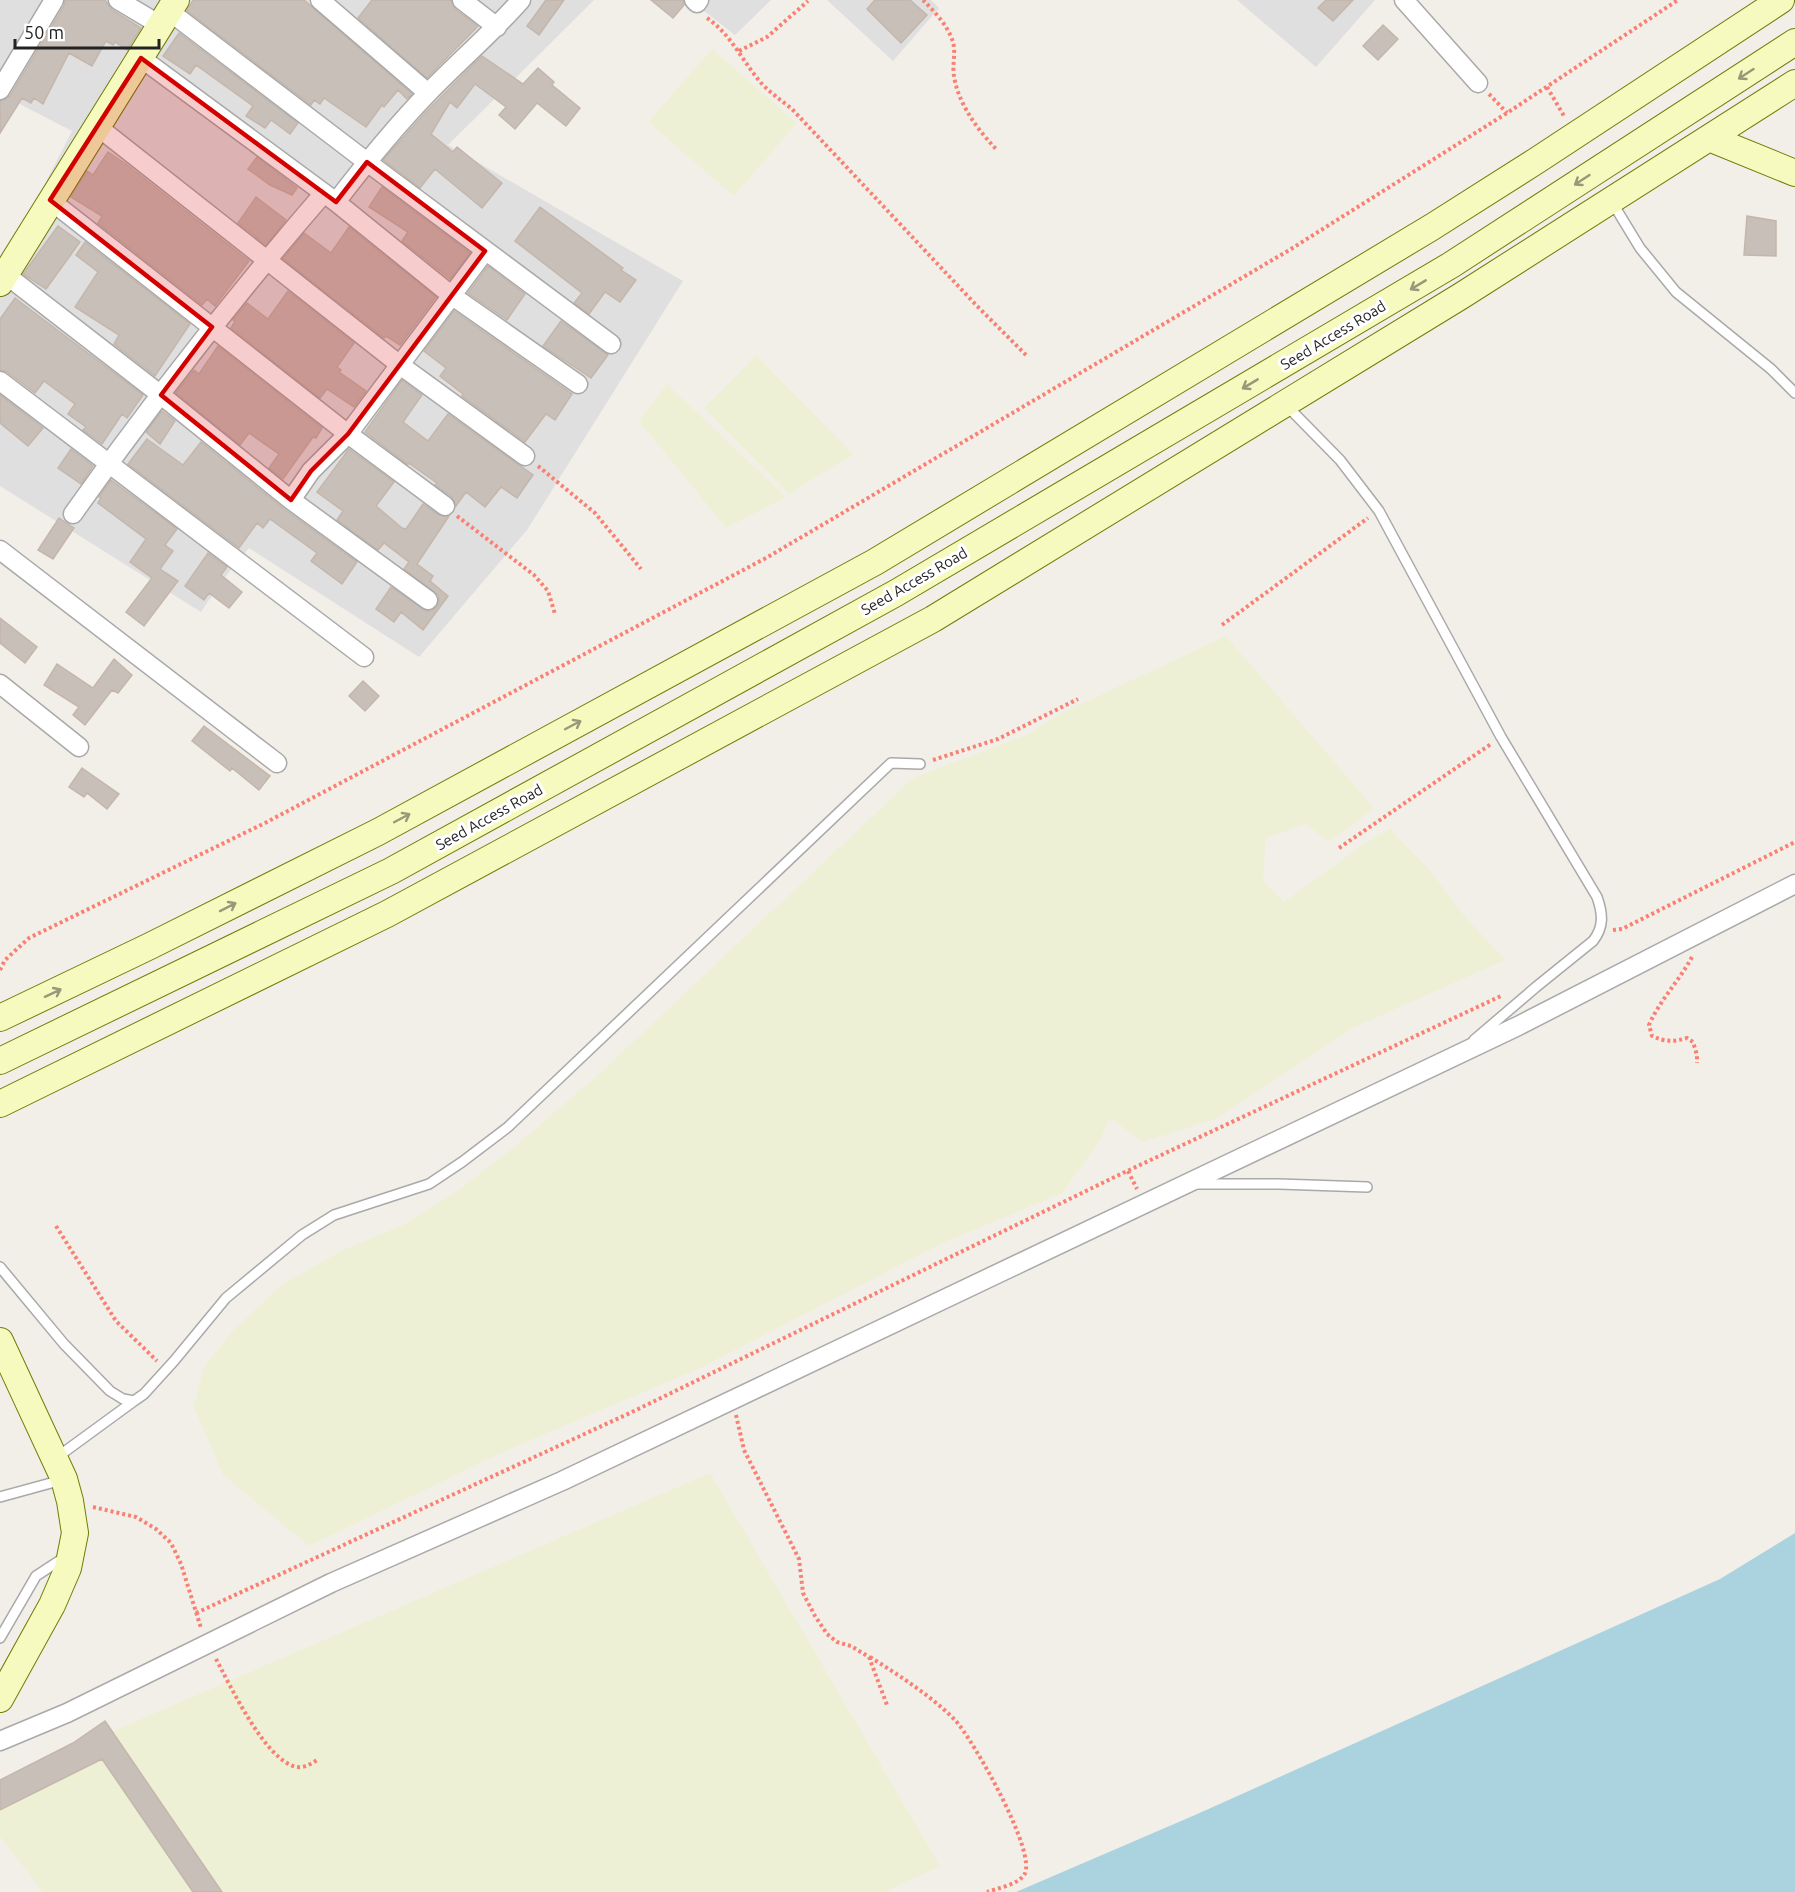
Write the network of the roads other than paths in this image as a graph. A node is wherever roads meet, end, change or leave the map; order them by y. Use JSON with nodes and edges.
{"nodes":[{"id":1,"x":54,"y":0,"type":"edge"},
{"id":2,"x":118,"y":0,"type":"edge"},
{"id":3,"x":320,"y":0,"type":"edge"},
{"id":4,"x":462,"y":0,"type":"edge"},
{"id":5,"x":521,"y":0,"type":"edge"},
{"id":6,"x":1404,"y":0,"type":"edge"},
{"id":7,"x":1781,"y":0,"type":"edge"},
{"id":8,"x":168,"y":12,"type":"edge"},
{"id":9,"x":497,"y":27,"type":"junction"},
{"id":10,"x":1795,"y":42,"type":"edge"},
{"id":11,"x":141,"y":58,"type":"junction"},
{"id":12,"x":1478,"y":83,"type":"road end"},
{"id":13,"x":1795,"y":83,"type":"edge"},
{"id":14,"x":0,"y":90,"type":"edge"},
{"id":15,"x":428,"y":93,"type":"junction"},
{"id":16,"x":98,"y":127,"type":"junction"},
{"id":17,"x":1709,"y":138,"type":"junction"},
{"id":18,"x":367,"y":162,"type":"junction"},
{"id":19,"x":1795,"y":173,"type":"edge"},
{"id":20,"x":330,"y":197,"type":"junction"},
{"id":21,"x":50,"y":200,"type":"junction"},
{"id":22,"x":1611,"y":200,"type":"junction"},
{"id":23,"x":485,"y":251,"type":"junction"},
{"id":24,"x":267,"y":259,"type":"junction"},
{"id":25,"x":3,"y":279,"type":"edge"},
{"id":26,"x":452,"y":295,"type":"junction"},
{"id":27,"x":213,"y":327,"type":"junction"},
{"id":28,"x":611,"y":344,"type":"dead end"},
{"id":29,"x":400,"y":365,"type":"junction"},
{"id":30,"x":0,"y":381,"type":"edge"},
{"id":31,"x":578,"y":384,"type":"dead end"},
{"id":32,"x":1795,"y":393,"type":"edge"},
{"id":33,"x":161,"y":395,"type":"junction"},
{"id":34,"x":1284,"y":404,"type":"junction"},
{"id":35,"x":348,"y":434,"type":"junction"},
{"id":36,"x":525,"y":456,"type":"road end"},
{"id":37,"x":108,"y":464,"type":"junction"},
{"id":38,"x":291,"y":500,"type":"junction"},
{"id":39,"x":445,"y":506,"type":"road end"},
{"id":40,"x":73,"y":514,"type":"dead end"},
{"id":41,"x":0,"y":550,"type":"edge"},
{"id":42,"x":428,"y":600,"type":"dead end"},
{"id":43,"x":364,"y":657,"type":"dead end"},
{"id":44,"x":0,"y":684,"type":"edge"},
{"id":45,"x":79,"y":747,"type":"dead end"},
{"id":46,"x":277,"y":763,"type":"dead end"},
{"id":47,"x":920,"y":764,"type":"road end"},
{"id":48,"x":1795,"y":884,"type":"edge"},
{"id":49,"x":3,"y":1013,"type":"edge"},
{"id":50,"x":1456,"y":1056,"type":"junction"},
{"id":51,"x":0,"y":1061,"type":"edge"},
{"id":52,"x":0,"y":1104,"type":"edge"},
{"id":53,"x":1185,"y":1185,"type":"junction"},
{"id":54,"x":1367,"y":1187,"type":"dead end"},
{"id":55,"x":0,"y":1267,"type":"edge"},
{"id":56,"x":0,"y":1341,"type":"edge"},
{"id":57,"x":134,"y":1401,"type":"junction"},
{"id":58,"x":63,"y":1480,"type":"junction"},
{"id":59,"x":0,"y":1497,"type":"edge"},
{"id":60,"x":71,"y":1552,"type":"junction"},
{"id":61,"x":0,"y":1638,"type":"edge"},
{"id":62,"x":0,"y":1700,"type":"edge"},
{"id":63,"x":0,"y":1741,"type":"edge"}],
"edges":[{"from":1,"to":14,"type":"street"},
{"from":2,"to":8,"type":"street"},
{"from":3,"to":15,"type":"street"},
{"from":4,"to":9,"type":"street"},
{"from":5,"to":9,"type":"street"},
{"from":6,"to":12,"type":"street"},
{"from":49,"to":7,"type":"street","one_way":true},
{"from":8,"to":11,"type":"street"},
{"from":8,"to":18,"type":"street"},
{"from":9,"to":15,"type":"street"},
{"from":10,"to":51,"type":"street","name":"Seed Access Road","one_way":true},
{"from":11,"to":16,"type":"street"},
{"from":11,"to":20,"type":"street"},
{"from":13,"to":17,"type":"street"},
{"from":15,"to":18,"type":"street"},
{"from":16,"to":21,"type":"street"},
{"from":16,"to":24,"type":"street"},
{"from":17,"to":19,"type":"street"},
{"from":17,"to":22,"type":"street"},
{"from":18,"to":20,"type":"street"},
{"from":18,"to":23,"type":"street"},
{"from":20,"to":24,"type":"street"},
{"from":20,"to":26,"type":"street"},
{"from":21,"to":25,"type":"street"},
{"from":21,"to":27,"type":"street"},
{"from":22,"to":32,"type":"lane"},
{"from":22,"to":34,"type":"street"},
{"from":23,"to":26,"type":"street"},
{"from":23,"to":28,"type":"street"},
{"from":24,"to":27,"type":"street"},
{"from":24,"to":29,"type":"street"},
{"from":25,"to":33,"type":"street"},
{"from":26,"to":29,"type":"street"},
{"from":26,"to":31,"type":"street"},
{"from":27,"to":33,"type":"street"},
{"from":27,"to":35,"type":"street"},
{"from":29,"to":35,"type":"street"},
{"from":29,"to":36,"type":"street"},
{"from":30,"to":37,"type":"street"},
{"from":33,"to":37,"type":"street"},
{"from":33,"to":38,"type":"street"},
{"from":34,"to":50,"type":"lane"},
{"from":34,"to":52,"type":"street"},
{"from":35,"to":38,"type":"street"},
{"from":35,"to":39,"type":"street"},
{"from":37,"to":40,"type":"street"},
{"from":37,"to":43,"type":"street"},
{"from":38,"to":42,"type":"street"},
{"from":41,"to":46,"type":"street"},
{"from":44,"to":45,"type":"street"},
{"from":47,"to":57,"type":"lane"},
{"from":48,"to":50,"type":"street"},
{"from":50,"to":53,"type":"street"},
{"from":53,"to":54,"type":"lane"},
{"from":53,"to":63,"type":"street"},
{"from":55,"to":57,"type":"lane"},
{"from":56,"to":58,"type":"street"},
{"from":57,"to":58,"type":"lane"},
{"from":58,"to":59,"type":"lane"},
{"from":58,"to":60,"type":"street"},
{"from":60,"to":61,"type":"lane"},
{"from":60,"to":62,"type":"street"}]}
